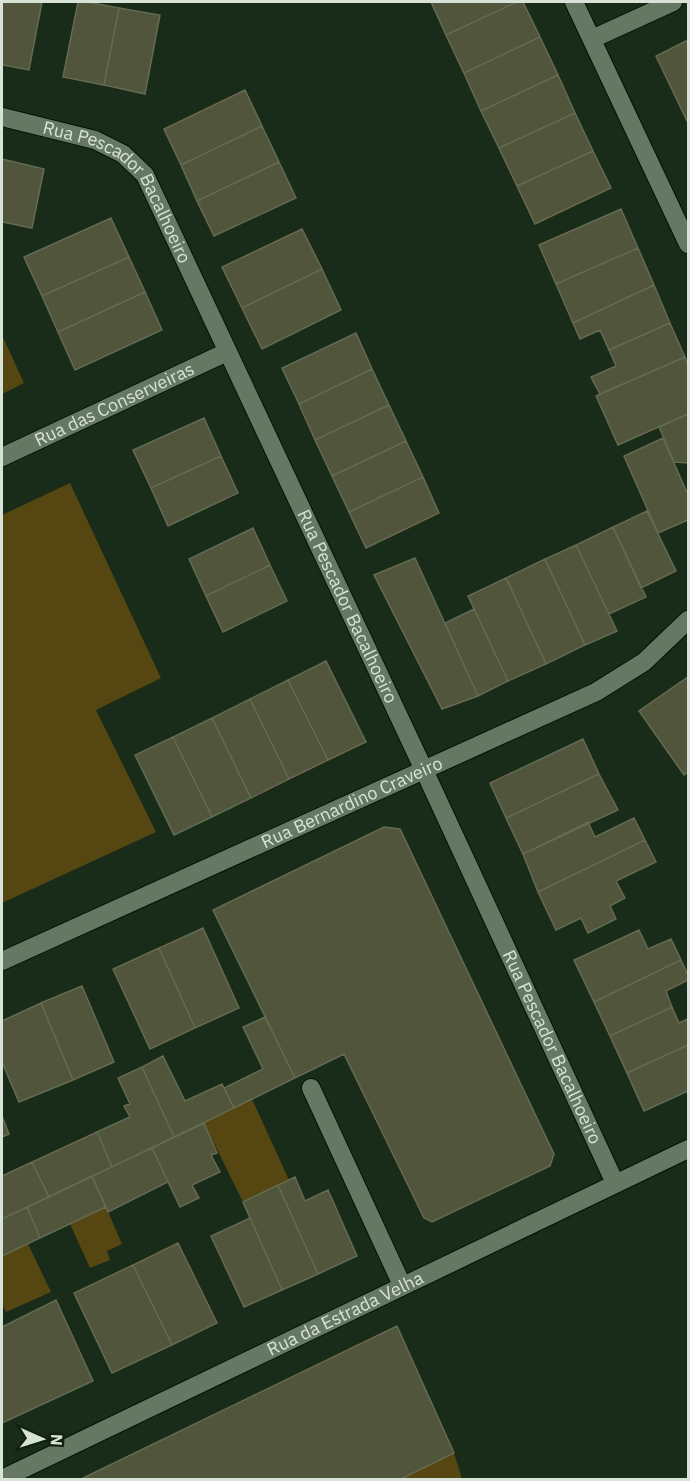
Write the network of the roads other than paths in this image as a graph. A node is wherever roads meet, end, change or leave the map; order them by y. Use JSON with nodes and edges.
{"nodes":[{"id":1,"x":574,"y":2,"type":"edge"},
{"id":2,"x":673,"y":2,"type":"edge"},
{"id":3,"x":592,"y":39,"type":"junction"},
{"id":4,"x":2,"y":117,"type":"edge"},
{"id":5,"x":688,"y":244,"type":"edge"},
{"id":6,"x":226,"y":352,"type":"junction"},
{"id":7,"x":2,"y":457,"type":"edge"},
{"id":8,"x":688,"y":620,"type":"edge"},
{"id":9,"x":424,"y":770,"type":"junction"},
{"id":10,"x":2,"y":961,"type":"edge"},
{"id":11,"x":310,"y":1088,"type":"dead end"},
{"id":12,"x":688,"y":1149,"type":"edge"},
{"id":13,"x":615,"y":1183,"type":"junction"},
{"id":14,"x":402,"y":1285,"type":"junction"},
{"id":15,"x":2,"y":1479,"type":"edge"}],
"edges":[{"from":1,"to":3,"type":"street"},
{"from":2,"to":3,"type":"street"},
{"from":3,"to":5,"type":"street"},
{"from":4,"to":6,"type":"street","name":"Rua Pescador Bacalhoeiro"},
{"from":6,"to":7,"type":"street","name":"Rua das Conserveiras"},
{"from":6,"to":9,"type":"street","name":"Rua Pescador Bacalhoeiro"},
{"from":8,"to":9,"type":"street","name":"Rua Bernardino Craveiro"},
{"from":9,"to":10,"type":"street","name":"Rua Bernardino Craveiro"},
{"from":9,"to":13,"type":"street","name":"Rua Pescador Bacalhoeiro"},
{"from":11,"to":14,"type":"street"},
{"from":12,"to":13,"type":"street","name":"Rua da Estrada Velha"},
{"from":13,"to":14,"type":"street","name":"Rua da Estrada Velha"},
{"from":14,"to":15,"type":"street","name":"Rua da Estrada Velha"}]}
